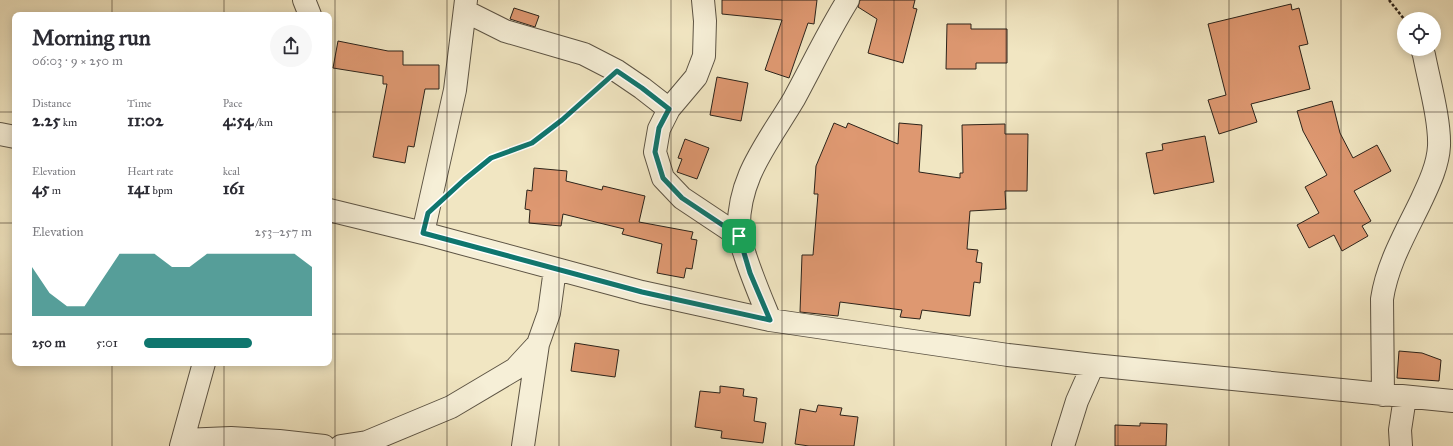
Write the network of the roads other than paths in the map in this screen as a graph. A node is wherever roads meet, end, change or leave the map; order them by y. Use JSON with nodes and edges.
{"nodes":[{"id":1,"x":304,"y":0,"type":"edge"},
{"id":2,"x":703,"y":0,"type":"edge"},
{"id":3,"x":848,"y":0,"type":"edge"},
{"id":4,"x":466,"y":6,"type":"edge"},
{"id":5,"x":309,"y":12,"type":"edge"},
{"id":6,"x":1424,"y":56,"type":"edge"},
{"id":7,"x":669,"y":109,"type":"junction"},
{"id":8,"x":0,"y":134,"type":"edge"},
{"id":9,"x":12,"y":136,"type":"edge"},
{"id":10,"x":332,"y":210,"type":"edge"},
{"id":11,"x":426,"y":223,"type":"junction"},
{"id":12,"x":739,"y":236,"type":"junction"},
{"id":13,"x":555,"y":269,"type":"junction"},
{"id":14,"x":770,"y":320,"type":"junction"},
{"id":15,"x":538,"y":344,"type":"junction"},
{"id":16,"x":1093,"y":365,"type":"junction"},
{"id":17,"x":203,"y":366,"type":"edge"},
{"id":18,"x":1382,"y":395,"type":"junction"},
{"id":19,"x":1405,"y":397,"type":"junction"},
{"id":20,"x":1453,"y":401,"type":"edge"},
{"id":21,"x":182,"y":443,"type":"edge"},
{"id":22,"x":324,"y":446,"type":"edge"},
{"id":23,"x":341,"y":446,"type":"edge"},
{"id":24,"x":523,"y":446,"type":"edge"},
{"id":25,"x":1063,"y":446,"type":"edge"},
{"id":26,"x":1401,"y":446,"type":"edge"}],
"edges":[{"from":1,"to":5,"type":"street"},
{"from":2,"to":7,"type":"street"},
{"from":3,"to":12,"type":"street"},
{"from":4,"to":7,"type":"street"},
{"from":4,"to":11,"type":"street"},
{"from":6,"to":18,"type":"street"},
{"from":7,"to":12,"type":"street"},
{"from":8,"to":9,"type":"street"},
{"from":10,"to":11,"type":"street"},
{"from":11,"to":13,"type":"street"},
{"from":12,"to":14,"type":"street"},
{"from":13,"to":14,"type":"street"},
{"from":13,"to":15,"type":"street"},
{"from":14,"to":16,"type":"street"},
{"from":15,"to":23,"type":"street"},
{"from":15,"to":24,"type":"street"},
{"from":16,"to":18,"type":"street"},
{"from":16,"to":25,"type":"street"},
{"from":17,"to":21,"type":"street"},
{"from":18,"to":19,"type":"street"},
{"from":19,"to":20,"type":"street"},
{"from":19,"to":26,"type":"street"},
{"from":21,"to":22,"type":"street"}]}
